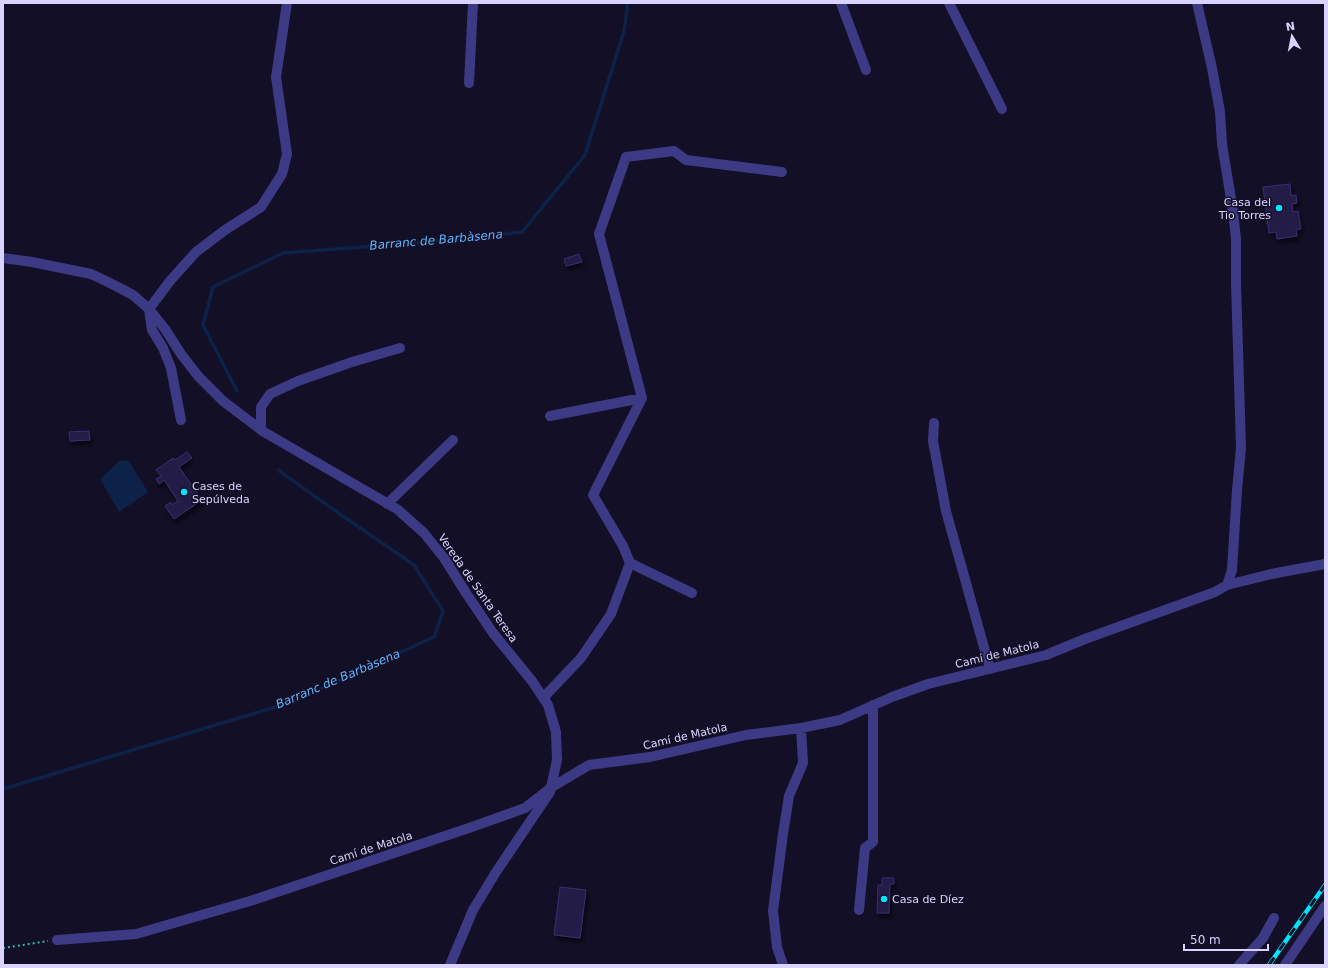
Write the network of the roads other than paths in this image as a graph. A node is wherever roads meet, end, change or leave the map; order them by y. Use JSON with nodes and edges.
{"nodes":[{"id":1,"x":287,"y":3,"type":"edge"},
{"id":2,"x":473,"y":3,"type":"edge"},
{"id":3,"x":841,"y":3,"type":"edge"},
{"id":4,"x":949,"y":3,"type":"edge"},
{"id":5,"x":1197,"y":3,"type":"edge"},
{"id":6,"x":866,"y":70,"type":"dead end"},
{"id":7,"x":469,"y":83,"type":"dead end"},
{"id":8,"x":1002,"y":109,"type":"dead end"},
{"id":9,"x":782,"y":172,"type":"dead end"},
{"id":10,"x":3,"y":258,"type":"edge"},
{"id":11,"x":150,"y":309,"type":"junction"},
{"id":12,"x":400,"y":348,"type":"dead end"},
{"id":13,"x":642,"y":398,"type":"junction"},
{"id":14,"x":550,"y":416,"type":"dead end"},
{"id":15,"x":181,"y":420,"type":"dead end"},
{"id":16,"x":934,"y":423,"type":"dead end"},
{"id":17,"x":261,"y":430,"type":"junction"},
{"id":18,"x":453,"y":440,"type":"dead end"},
{"id":19,"x":387,"y":504,"type":"junction"},
{"id":20,"x":630,"y":563,"type":"junction"},
{"id":21,"x":1325,"y":564,"type":"edge"},
{"id":22,"x":1227,"y":585,"type":"junction"},
{"id":23,"x":692,"y":593,"type":"dead end"},
{"id":24,"x":990,"y":669,"type":"junction"},
{"id":25,"x":543,"y":698,"type":"junction"},
{"id":26,"x":873,"y":705,"type":"junction"},
{"id":27,"x":801,"y":728,"type":"junction"},
{"id":28,"x":552,"y":787,"type":"junction"},
{"id":29,"x":1325,"y":906,"type":"edge"},
{"id":30,"x":859,"y":910,"type":"dead end"},
{"id":31,"x":1274,"y":918,"type":"dead end"},
{"id":32,"x":57,"y":940,"type":"road end"},
{"id":33,"x":450,"y":965,"type":"edge"},
{"id":34,"x":783,"y":965,"type":"edge"},
{"id":35,"x":1239,"y":965,"type":"edge"},
{"id":36,"x":1285,"y":965,"type":"edge"}],
"edges":[{"from":1,"to":11,"type":"street"},
{"from":2,"to":7,"type":"street"},
{"from":3,"to":6,"type":"street"},
{"from":4,"to":8,"type":"street"},
{"from":5,"to":22,"type":"street"},
{"from":9,"to":13,"type":"street"},
{"from":10,"to":11,"type":"street","name":"Vereda de Santa Teresa"},
{"from":11,"to":15,"type":"street"},
{"from":11,"to":17,"type":"street","name":"Vereda de Santa Teresa"},
{"from":12,"to":17,"type":"street"},
{"from":13,"to":14,"type":"street"},
{"from":13,"to":20,"type":"street"},
{"from":16,"to":24,"type":"street"},
{"from":17,"to":19,"type":"street","name":"Vereda de Santa Teresa"},
{"from":18,"to":19,"type":"street"},
{"from":19,"to":25,"type":"street","name":"Vereda de Santa Teresa"},
{"from":20,"to":23,"type":"street"},
{"from":20,"to":25,"type":"street"},
{"from":21,"to":22,"type":"street","name":"Camí de Matola"},
{"from":22,"to":24,"type":"street","name":"Camí de Matola"},
{"from":24,"to":26,"type":"street","name":"Camí de Matola"},
{"from":25,"to":28,"type":"street","name":"Vereda de Santa Teresa"},
{"from":26,"to":27,"type":"street","name":"Camí de Matola"},
{"from":26,"to":30,"type":"street"},
{"from":27,"to":28,"type":"street","name":"Camí de Matola"},
{"from":27,"to":34,"type":"street"},
{"from":28,"to":32,"type":"street","name":"Camí de Matola"},
{"from":28,"to":33,"type":"street","name":"Vereda de Santa Teresa"},
{"from":29,"to":36,"type":"street"},
{"from":31,"to":35,"type":"street"}]}
